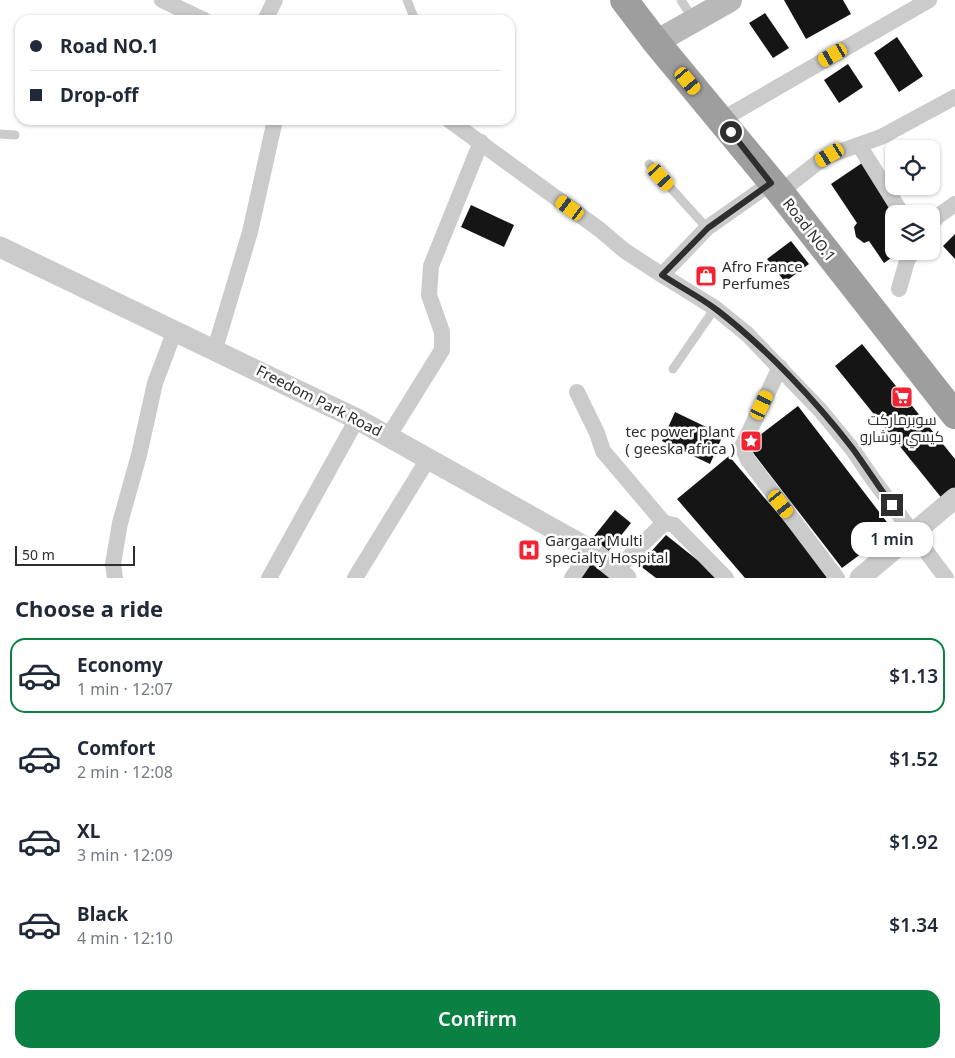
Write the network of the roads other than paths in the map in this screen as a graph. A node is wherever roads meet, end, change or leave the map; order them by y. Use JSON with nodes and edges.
{"nodes":[{"id":1,"x":162,"y":0,"type":"edge"},
{"id":2,"x":275,"y":0,"type":"edge"},
{"id":3,"x":407,"y":0,"type":"edge"},
{"id":4,"x":624,"y":0,"type":"edge"},
{"id":5,"x":682,"y":0,"type":"edge"},
{"id":6,"x":730,"y":0,"type":"edge"},
{"id":7,"x":929,"y":0,"type":"edge"},
{"id":8,"x":194,"y":15,"type":"edge"},
{"id":9,"x":268,"y":15,"type":"edge"},
{"id":10,"x":413,"y":15,"type":"edge"},
{"id":11,"x":694,"y":20,"type":"junction"},
{"id":12,"x":656,"y":42,"type":"junction"},
{"id":13,"x":955,"y":97,"type":"edge"},
{"id":14,"x":721,"y":120,"type":"junction"},
{"id":15,"x":275,"y":125,"type":"edge"},
{"id":16,"x":456,"y":125,"type":"edge"},
{"id":17,"x":0,"y":134,"type":"edge"},
{"id":18,"x":15,"y":135,"type":"dead end"},
{"id":19,"x":481,"y":142,"type":"junction"},
{"id":20,"x":860,"y":145,"type":"junction"},
{"id":21,"x":649,"y":164,"type":"dead end"},
{"id":22,"x":776,"y":188,"type":"junction"},
{"id":23,"x":955,"y":204,"type":"edge"},
{"id":24,"x":897,"y":205,"type":"edge"},
{"id":25,"x":940,"y":215,"type":"edge"},
{"id":26,"x":708,"y":228,"type":"junction"},
{"id":27,"x":0,"y":247,"type":"edge"},
{"id":28,"x":908,"y":260,"type":"edge"},
{"id":29,"x":662,"y":275,"type":"junction"},
{"id":30,"x":899,"y":289,"type":"dead end"},
{"id":31,"x":715,"y":308,"type":"junction"},
{"id":32,"x":175,"y":330,"type":"junction"},
{"id":33,"x":215,"y":349,"type":"junction"},
{"id":34,"x":780,"y":367,"type":"junction"},
{"id":35,"x":673,"y":369,"type":"dead end"},
{"id":36,"x":577,"y":392,"type":"dead end"},
{"id":37,"x":955,"y":415,"type":"edge"},
{"id":38,"x":357,"y":418,"type":"junction"},
{"id":39,"x":388,"y":437,"type":"junction"},
{"id":40,"x":428,"y":459,"type":"junction"},
{"id":41,"x":955,"y":498,"type":"edge"},
{"id":42,"x":664,"y":523,"type":"junction"},
{"id":43,"x":912,"y":532,"type":"junction"},
{"id":44,"x":591,"y":550,"type":"junction"},
{"id":45,"x":621,"y":574,"type":"edge"},
{"id":46,"x":115,"y":578,"type":"edge"},
{"id":47,"x":269,"y":578,"type":"edge"},
{"id":48,"x":355,"y":578,"type":"edge"},
{"id":49,"x":572,"y":578,"type":"edge"},
{"id":50,"x":726,"y":578,"type":"edge"},
{"id":51,"x":837,"y":578,"type":"edge"},
{"id":52,"x":860,"y":578,"type":"edge"},
{"id":53,"x":946,"y":578,"type":"edge"}],
"edges":[{"from":1,"to":8,"type":"street"},
{"from":2,"to":9,"type":"street"},
{"from":3,"to":10,"type":"lane"},
{"from":4,"to":12,"type":"highway","name":"Road NO.1"},
{"from":5,"to":11,"type":"lane"},
{"from":6,"to":11,"type":"main road"},
{"from":7,"to":14,"type":"street"},
{"from":11,"to":12,"type":"main road"},
{"from":12,"to":14,"type":"highway","name":"Road NO.1"},
{"from":13,"to":20,"type":"street"},
{"from":14,"to":22,"type":"highway","name":"Road NO.1"},
{"from":15,"to":33,"type":"street"},
{"from":16,"to":19,"type":"street"},
{"from":17,"to":18,"type":"lane"},
{"from":19,"to":29,"type":"street"},
{"from":19,"to":39,"type":"street"},
{"from":20,"to":22,"type":"street"},
{"from":20,"to":24,"type":"street"},
{"from":21,"to":26,"type":"lane"},
{"from":22,"to":26,"type":"street"},
{"from":22,"to":37,"type":"highway","name":"Road NO.1"},
{"from":23,"to":25,"type":"street"},
{"from":26,"to":29,"type":"street"},
{"from":27,"to":32,"type":"street","name":"Freedom Park Road"},
{"from":28,"to":30,"type":"street"},
{"from":29,"to":31,"type":"street"},
{"from":31,"to":34,"type":"street"},
{"from":31,"to":35,"type":"lane"},
{"from":32,"to":33,"type":"street","name":"Freedom Park Road"},
{"from":32,"to":46,"type":"street"},
{"from":33,"to":38,"type":"street","name":"Freedom Park Road"},
{"from":34,"to":43,"type":"street"},
{"from":34,"to":51,"type":"street"},
{"from":36,"to":42,"type":"street"},
{"from":38,"to":39,"type":"street","name":"Freedom Park Road"},
{"from":38,"to":47,"type":"street"},
{"from":39,"to":40,"type":"street","name":"Freedom Park Road"},
{"from":40,"to":44,"type":"street","name":"Freedom Park Road"},
{"from":40,"to":48,"type":"street"},
{"from":41,"to":43,"type":"street"},
{"from":42,"to":45,"type":"street"},
{"from":42,"to":50,"type":"street"},
{"from":43,"to":52,"type":"street"},
{"from":43,"to":53,"type":"street"},
{"from":44,"to":45,"type":"street","name":"Freedom Park Road"},
{"from":44,"to":49,"type":"street"}]}
